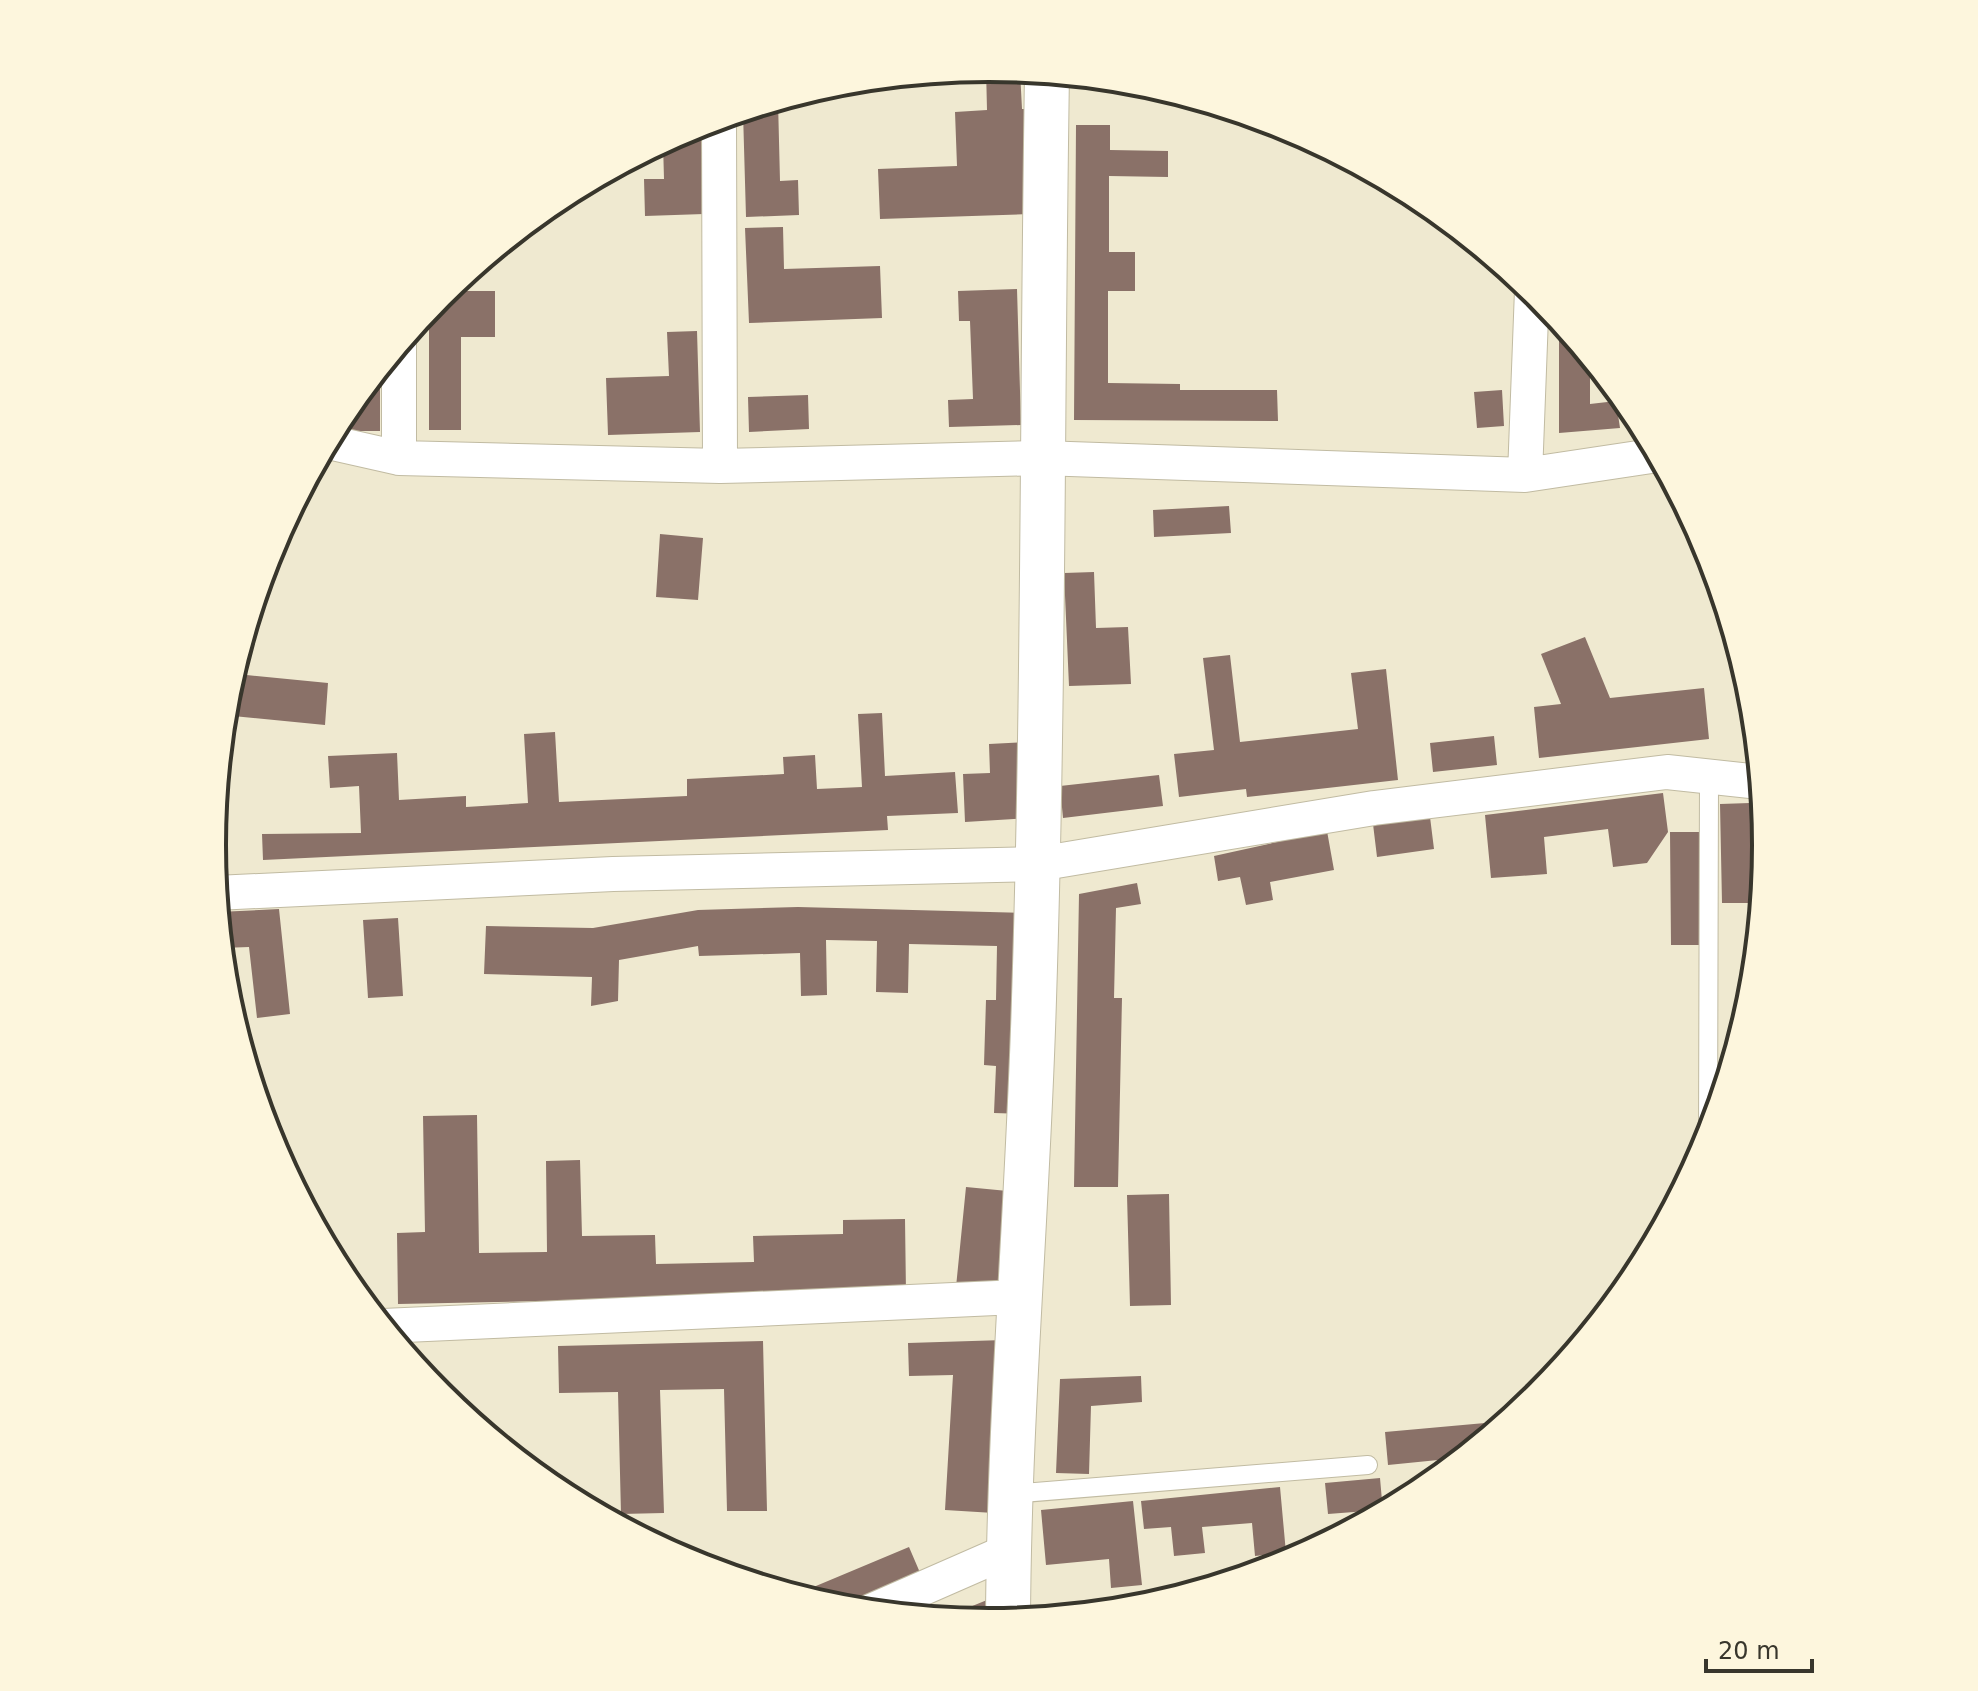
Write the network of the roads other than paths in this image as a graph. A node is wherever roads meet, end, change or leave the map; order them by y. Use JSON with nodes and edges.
{"nodes":[{"id":1,"x":1047,"y":85,"type":"edge"},
{"id":2,"x":719,"y":132,"type":"edge"},
{"id":3,"x":1531,"y":308,"type":"edge"},
{"id":4,"x":399,"y":362,"type":"edge"},
{"id":5,"x":340,"y":445,"type":"edge"},
{"id":6,"x":1646,"y":457,"type":"edge"},
{"id":7,"x":399,"y":458,"type":"junction"},
{"id":8,"x":1041,"y":458,"type":"junction"},
{"id":9,"x":720,"y":466,"type":"junction"},
{"id":10,"x":1525,"y":475,"type":"junction"},
{"id":11,"x":1709,"y":779,"type":"junction"},
{"id":12,"x":1750,"y":781,"type":"edge"},
{"id":13,"x":1038,"y":864,"type":"junction"},
{"id":14,"x":227,"y":892,"type":"edge"},
{"id":15,"x":1708,"y":1101,"type":"edge"},
{"id":16,"x":1019,"y":1297,"type":"junction"},
{"id":17,"x":396,"y":1325,"type":"edge"},
{"id":18,"x":1368,"y":1465,"type":"dead end"},
{"id":19,"x":1008,"y":1494,"type":"junction"},
{"id":20,"x":1008,"y":1551,"type":"junction"},
{"id":21,"x":891,"y":1602,"type":"edge"},
{"id":22,"x":1008,"y":1608,"type":"edge"}],
"edges":[{"from":1,"to":8,"type":"street"},
{"from":2,"to":9,"type":"street"},
{"from":3,"to":10,"type":"street"},
{"from":4,"to":7,"type":"street"},
{"from":5,"to":7,"type":"street"},
{"from":6,"to":10,"type":"street"},
{"from":7,"to":9,"type":"street"},
{"from":8,"to":9,"type":"street"},
{"from":8,"to":10,"type":"street"},
{"from":8,"to":13,"type":"street"},
{"from":11,"to":12,"type":"street"},
{"from":11,"to":13,"type":"street"},
{"from":11,"to":15,"type":"lane"},
{"from":13,"to":14,"type":"street"},
{"from":13,"to":16,"type":"street"},
{"from":16,"to":17,"type":"street"},
{"from":16,"to":19,"type":"street"},
{"from":18,"to":19,"type":"lane"},
{"from":19,"to":20,"type":"street"},
{"from":20,"to":21,"type":"street"},
{"from":20,"to":22,"type":"street"}]}
